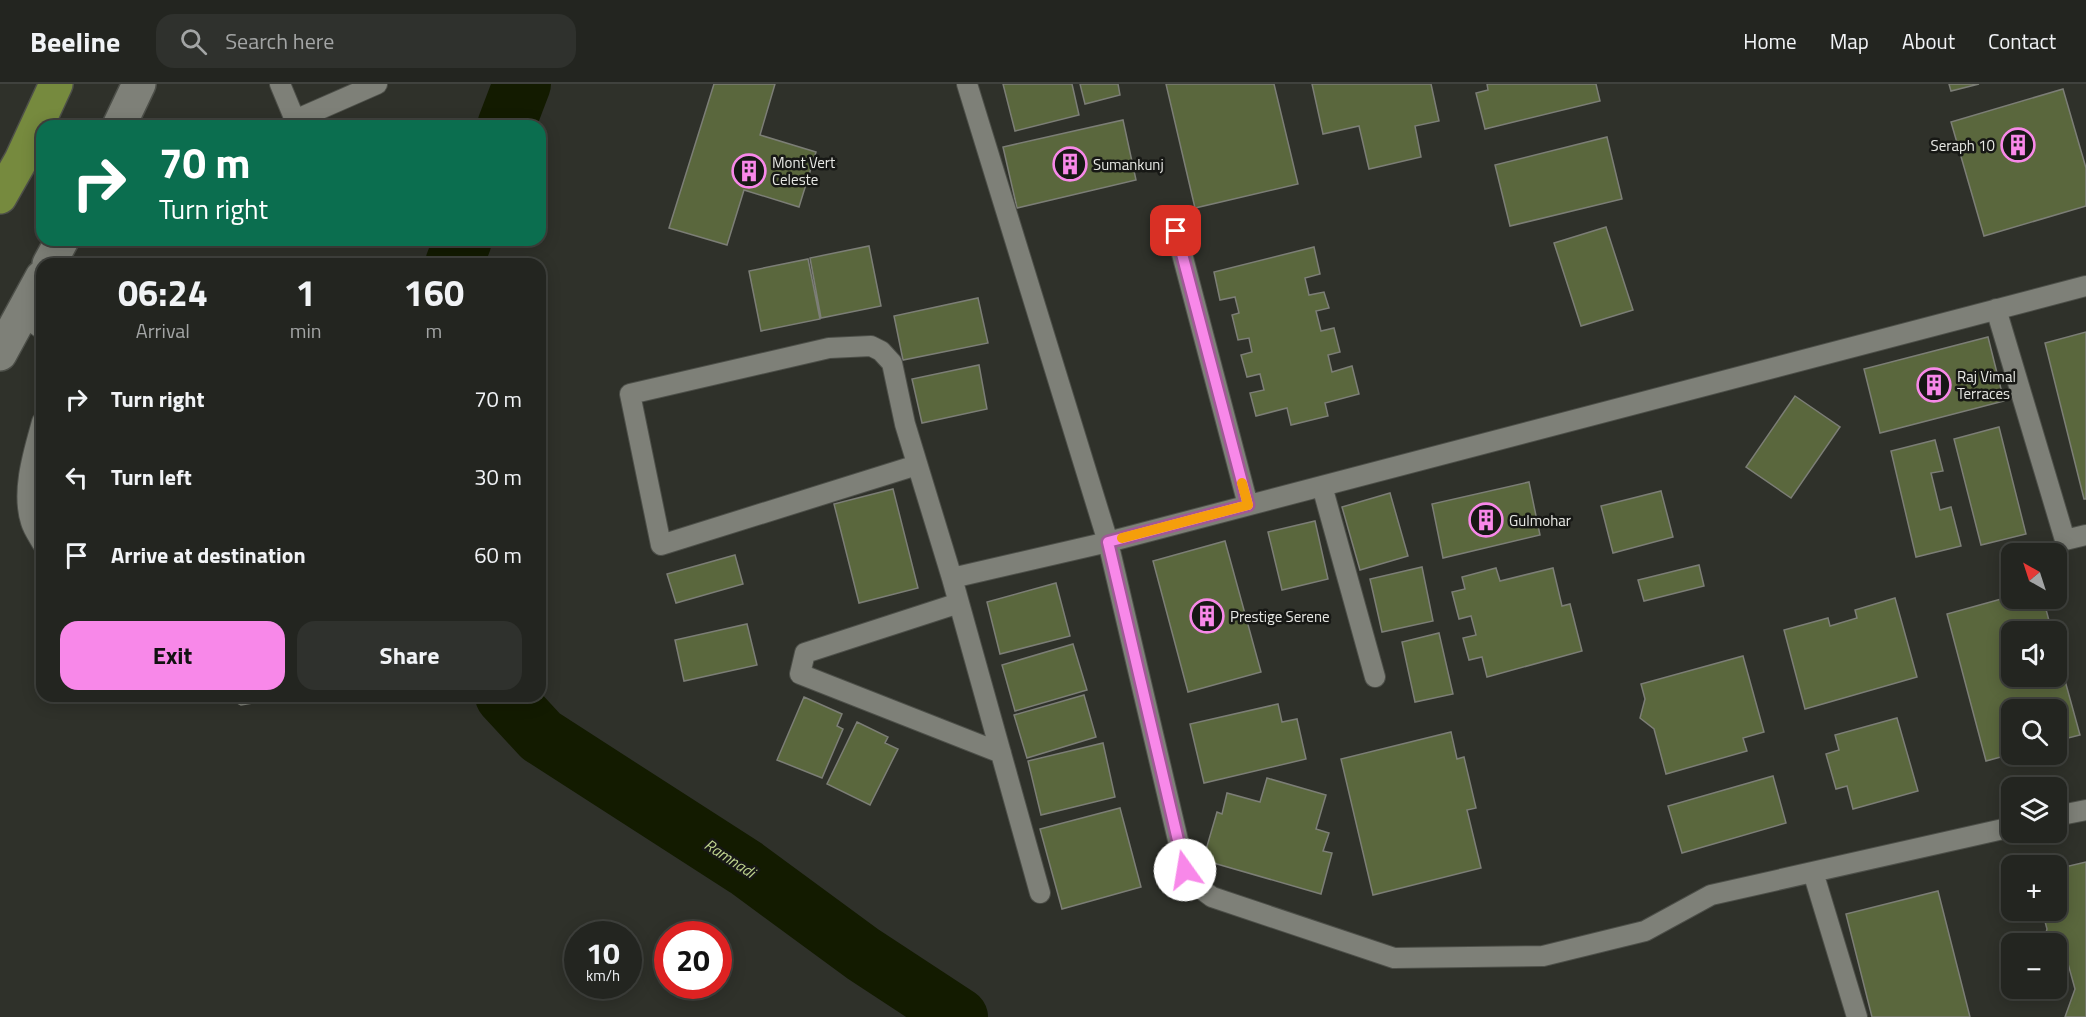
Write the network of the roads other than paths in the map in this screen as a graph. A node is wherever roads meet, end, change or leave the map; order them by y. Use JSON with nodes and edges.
{"nodes":[{"id":1,"x":56,"y":84,"type":"edge"},
{"id":2,"x":139,"y":84,"type":"edge"},
{"id":3,"x":280,"y":84,"type":"edge"},
{"id":4,"x":377,"y":84,"type":"edge"},
{"id":5,"x":967,"y":84,"type":"edge"},
{"id":6,"x":39,"y":120,"type":"edge"},
{"id":7,"x":122,"y":120,"type":"edge"},
{"id":8,"x":36,"y":127,"type":"edge"},
{"id":9,"x":0,"y":197,"type":"edge"},
{"id":10,"x":1176,"y":231,"type":"dead end"},
{"id":11,"x":2086,"y":286,"type":"edge"},
{"id":12,"x":36,"y":304,"type":"edge"},
{"id":13,"x":1996,"y":309,"type":"junction"},
{"id":14,"x":32,"y":322,"type":"edge"},
{"id":15,"x":0,"y":354,"type":"edge"},
{"id":16,"x":36,"y":442,"type":"edge"},
{"id":17,"x":917,"y":465,"type":"junction"},
{"id":18,"x":1322,"y":486,"type":"junction"},
{"id":19,"x":1248,"y":505,"type":"junction"},
{"id":20,"x":36,"y":531,"type":"edge"},
{"id":21,"x":2086,"y":535,"type":"edge"},
{"id":22,"x":1108,"y":542,"type":"junction"},
{"id":23,"x":952,"y":578,"type":"junction"},
{"id":24,"x":959,"y":603,"type":"junction"},
{"id":25,"x":1375,"y":677,"type":"dead end"},
{"id":26,"x":1001,"y":753,"type":"junction"},
{"id":27,"x":2086,"y":810,"type":"edge"},
{"id":28,"x":2067,"y":814,"type":"edge"},
{"id":29,"x":2001,"y":829,"type":"edge"},
{"id":30,"x":1813,"y":872,"type":"junction"},
{"id":31,"x":1040,"y":893,"type":"dead end"},
{"id":32,"x":1857,"y":1017,"type":"edge"}],
"edges":[{"from":1,"to":6,"type":"highway"},
{"from":2,"to":7,"type":"street"},
{"from":3,"to":4,"type":"lane"},
{"from":5,"to":22,"type":"lane"},
{"from":8,"to":9,"type":"highway"},
{"from":10,"to":19,"type":"lane"},
{"from":11,"to":13,"type":"lane"},
{"from":12,"to":14,"type":"street"},
{"from":13,"to":18,"type":"lane"},
{"from":13,"to":21,"type":"lane"},
{"from":14,"to":15,"type":"street"},
{"from":16,"to":20,"type":"lane"},
{"from":17,"to":17,"type":"lane"},
{"from":17,"to":23,"type":"lane"},
{"from":18,"to":19,"type":"lane"},
{"from":18,"to":25,"type":"lane"},
{"from":19,"to":22,"type":"lane"},
{"from":22,"to":23,"type":"lane"},
{"from":22,"to":30,"type":"lane"},
{"from":23,"to":24,"type":"lane"},
{"from":24,"to":26,"type":"lane"},
{"from":24,"to":26,"type":"lane"},
{"from":26,"to":31,"type":"lane"},
{"from":27,"to":28,"type":"lane"},
{"from":29,"to":30,"type":"lane"},
{"from":30,"to":32,"type":"lane"}]}
